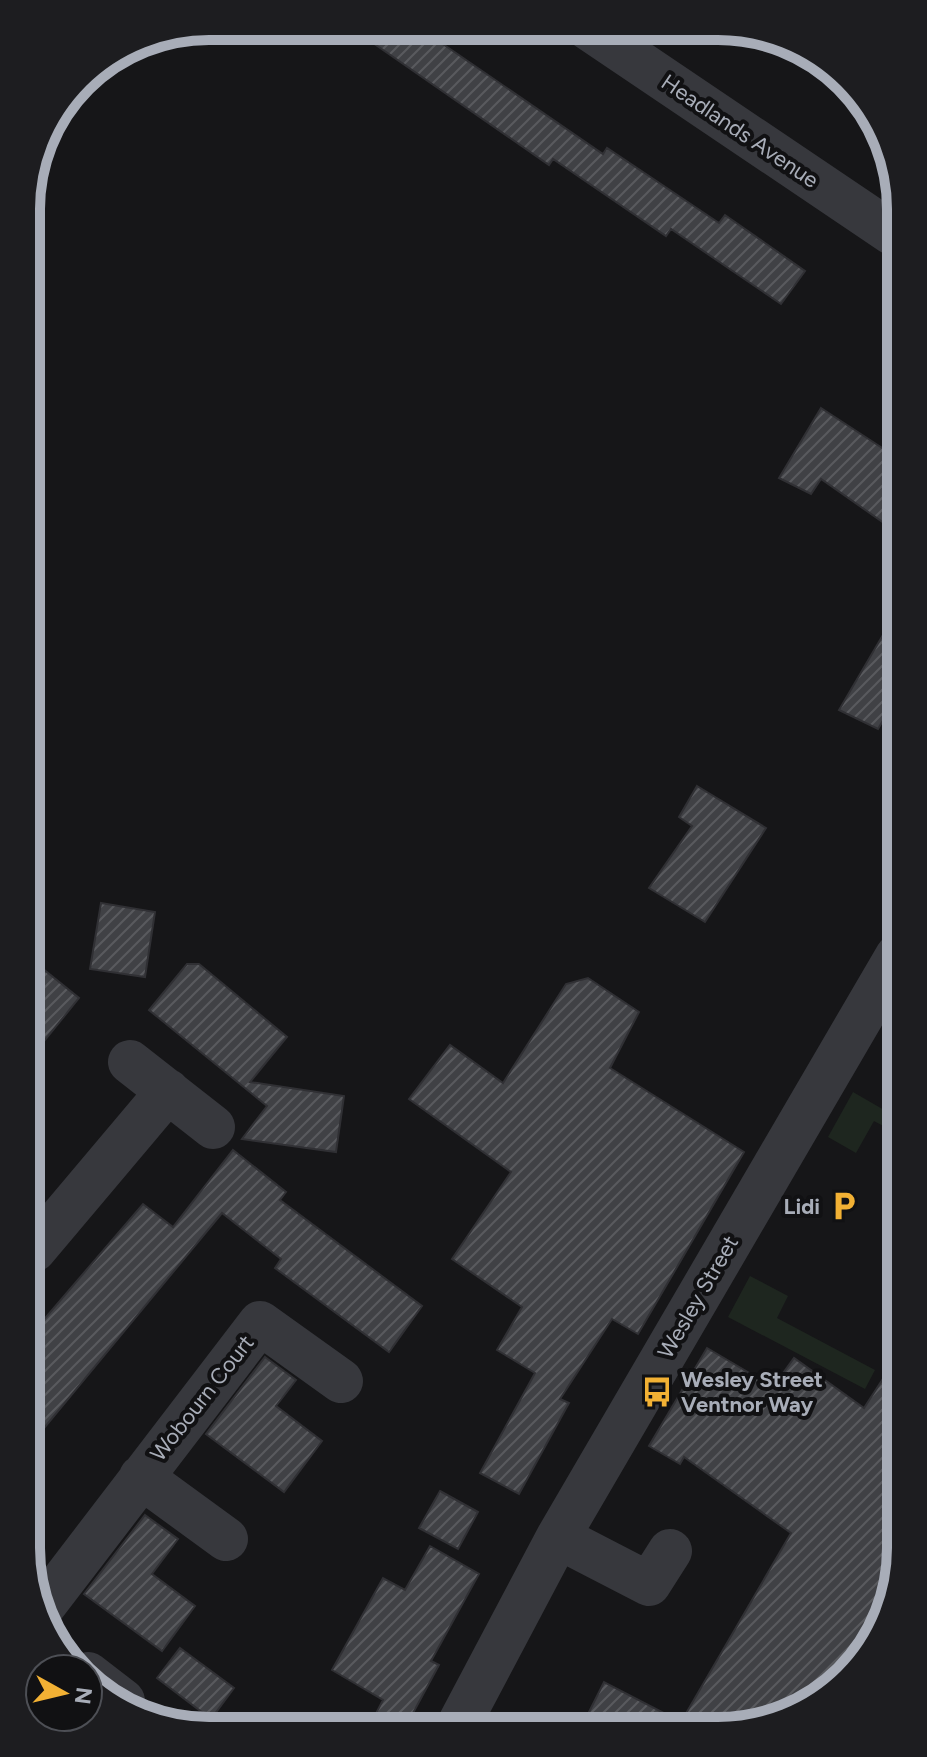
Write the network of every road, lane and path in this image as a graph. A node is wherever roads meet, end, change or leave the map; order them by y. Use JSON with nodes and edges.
{"nodes":[{"id":1,"x":606,"y":40,"type":"edge"},
{"id":2,"x":887,"y":230,"type":"edge"},
{"id":3,"x":887,"y":973,"type":"edge"},
{"id":4,"x":130,"y":1062,"type":"dead end"},
{"id":5,"x":168,"y":1091,"type":"junction"},
{"id":6,"x":213,"y":1127,"type":"dead end"},
{"id":7,"x":40,"y":1243,"type":"edge"},
{"id":8,"x":341,"y":1381,"type":"dead end"},
{"id":9,"x":141,"y":1477,"type":"junction"},
{"id":10,"x":558,"y":1537,"type":"junction"},
{"id":11,"x":226,"y":1539,"type":"dead end"},
{"id":12,"x":670,"y":1551,"type":"dead end"},
{"id":13,"x":48,"y":1600,"type":"edge"},
{"id":14,"x":463,"y":1717,"type":"edge"}],
"edges":[{"from":1,"to":2,"type":"street","name":"Headlands Avenue"},
{"from":3,"to":10,"type":"street","name":"Wesley Street"},
{"from":4,"to":5,"type":"street"},
{"from":5,"to":6,"type":"street"},
{"from":5,"to":7,"type":"street"},
{"from":8,"to":9,"type":"street","name":"Wobourn Court"},
{"from":9,"to":11,"type":"street","name":"Wobourn Court"},
{"from":9,"to":13,"type":"street","name":"Wobourn Court"},
{"from":10,"to":12,"type":"street"},
{"from":10,"to":14,"type":"street","name":"Wesley Street"}]}
